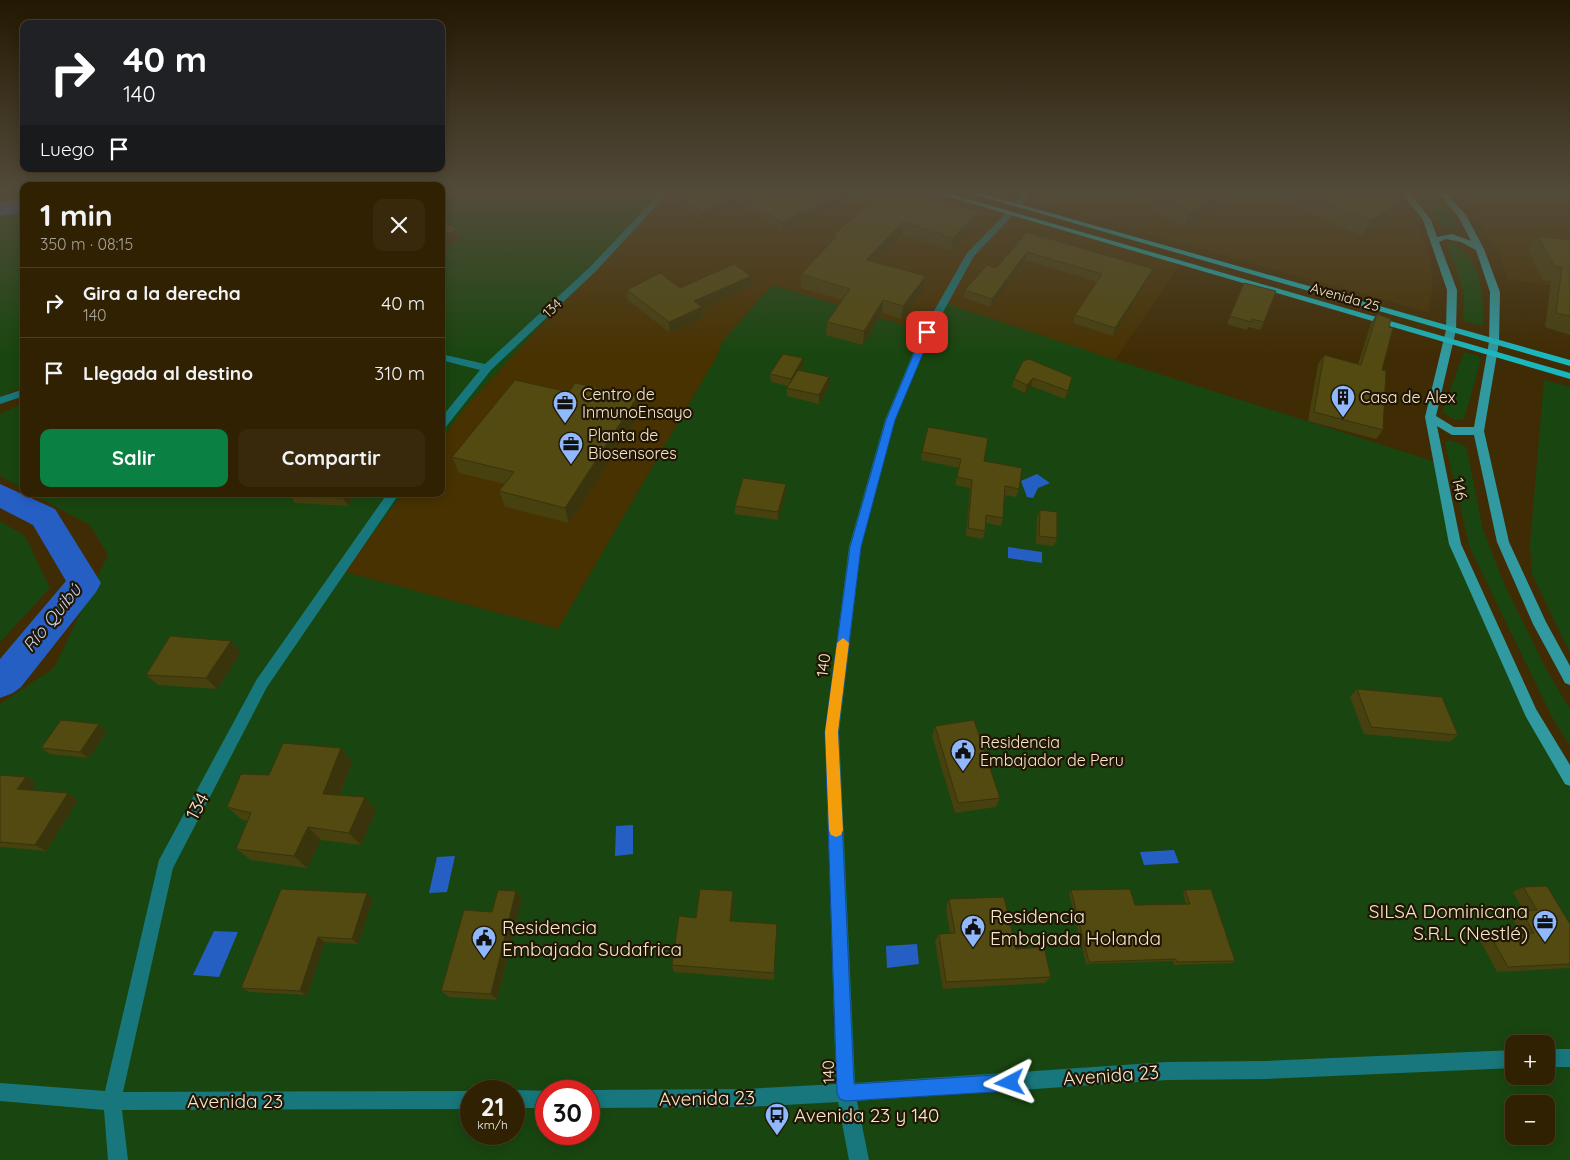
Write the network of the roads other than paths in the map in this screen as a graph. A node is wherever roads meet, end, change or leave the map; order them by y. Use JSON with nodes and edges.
{"nodes":[{"id":1,"x":613,"y":247,"type":"edge"},
{"id":2,"x":978,"y":247,"type":"edge"},
{"id":3,"x":1145,"y":247,"type":"edge"},
{"id":4,"x":1437,"y":247,"type":"edge"},
{"id":5,"x":1476,"y":247,"type":"edge"},
{"id":6,"x":1480,"y":249,"type":"joint"},
{"id":7,"x":1450,"y":336,"type":"junction"},
{"id":8,"x":1494,"y":342,"type":"junction"},
{"id":9,"x":1492,"y":354,"type":"junction"},
{"id":10,"x":445,"y":358,"type":"edge"},
{"id":11,"x":1570,"y":363,"type":"edge"},
{"id":12,"x":487,"y":368,"type":"junction"},
{"id":13,"x":1570,"y":376,"type":"edge"},
{"id":14,"x":20,"y":394,"type":"edge"},
{"id":15,"x":0,"y":401,"type":"edge"},
{"id":16,"x":1430,"y":417,"type":"junction"},
{"id":17,"x":445,"y":419,"type":"edge"},
{"id":18,"x":1479,"y":431,"type":"junction"},
{"id":19,"x":391,"y":497,"type":"edge"},
{"id":20,"x":1570,"y":679,"type":"edge"},
{"id":21,"x":1570,"y":779,"type":"edge"},
{"id":22,"x":1555,"y":1058,"type":"edge"},
{"id":23,"x":1570,"y":1058,"type":"edge"},
{"id":24,"x":1505,"y":1059,"type":"edge"},
{"id":25,"x":0,"y":1092,"type":"edge"},
{"id":26,"x":846,"y":1093,"type":"junction"},
{"id":27,"x":600,"y":1099,"type":"edge"},
{"id":28,"x":460,"y":1100,"type":"edge"},
{"id":29,"x":112,"y":1101,"type":"junction"},
{"id":30,"x":118,"y":1160,"type":"edge"},
{"id":31,"x":859,"y":1160,"type":"edge"}],
"edges":[{"from":1,"to":12,"type":"street","name":"134"},
{"from":2,"to":26,"type":"street","name":"140"},
{"from":3,"to":7,"type":"main road","name":"Avenida 25"},
{"from":4,"to":7,"type":"main road","name":"146"},
{"from":5,"to":6,"type":"main road"},
{"from":6,"to":8,"type":"main road","name":"146"},
{"from":7,"to":8,"type":"main road","name":"Avenida 25"},
{"from":7,"to":9,"type":"main road","name":"Avenida 25"},
{"from":7,"to":16,"type":"main road","name":"146"},
{"from":8,"to":9,"type":"main road","name":"146"},
{"from":8,"to":11,"type":"main road","name":"Avenida 25"},
{"from":9,"to":13,"type":"main road","name":"Avenida 25"},
{"from":9,"to":18,"type":"main road","name":"146"},
{"from":10,"to":12,"type":"street"},
{"from":12,"to":17,"type":"street","name":"134"},
{"from":14,"to":15,"type":"street"},
{"from":16,"to":18,"type":"main road"},
{"from":16,"to":21,"type":"main road","name":"146"},
{"from":18,"to":20,"type":"main road","name":"146"},
{"from":19,"to":29,"type":"street","name":"134"},
{"from":22,"to":23,"type":"street"},
{"from":24,"to":26,"type":"street","name":"Avenida 23"},
{"from":25,"to":29,"type":"street","name":"Avenida 23"},
{"from":26,"to":27,"type":"street","name":"Avenida 23"},
{"from":26,"to":31,"type":"street","name":"140"},
{"from":28,"to":29,"type":"street","name":"Avenida 23"},
{"from":29,"to":30,"type":"street","name":"134"}]}
